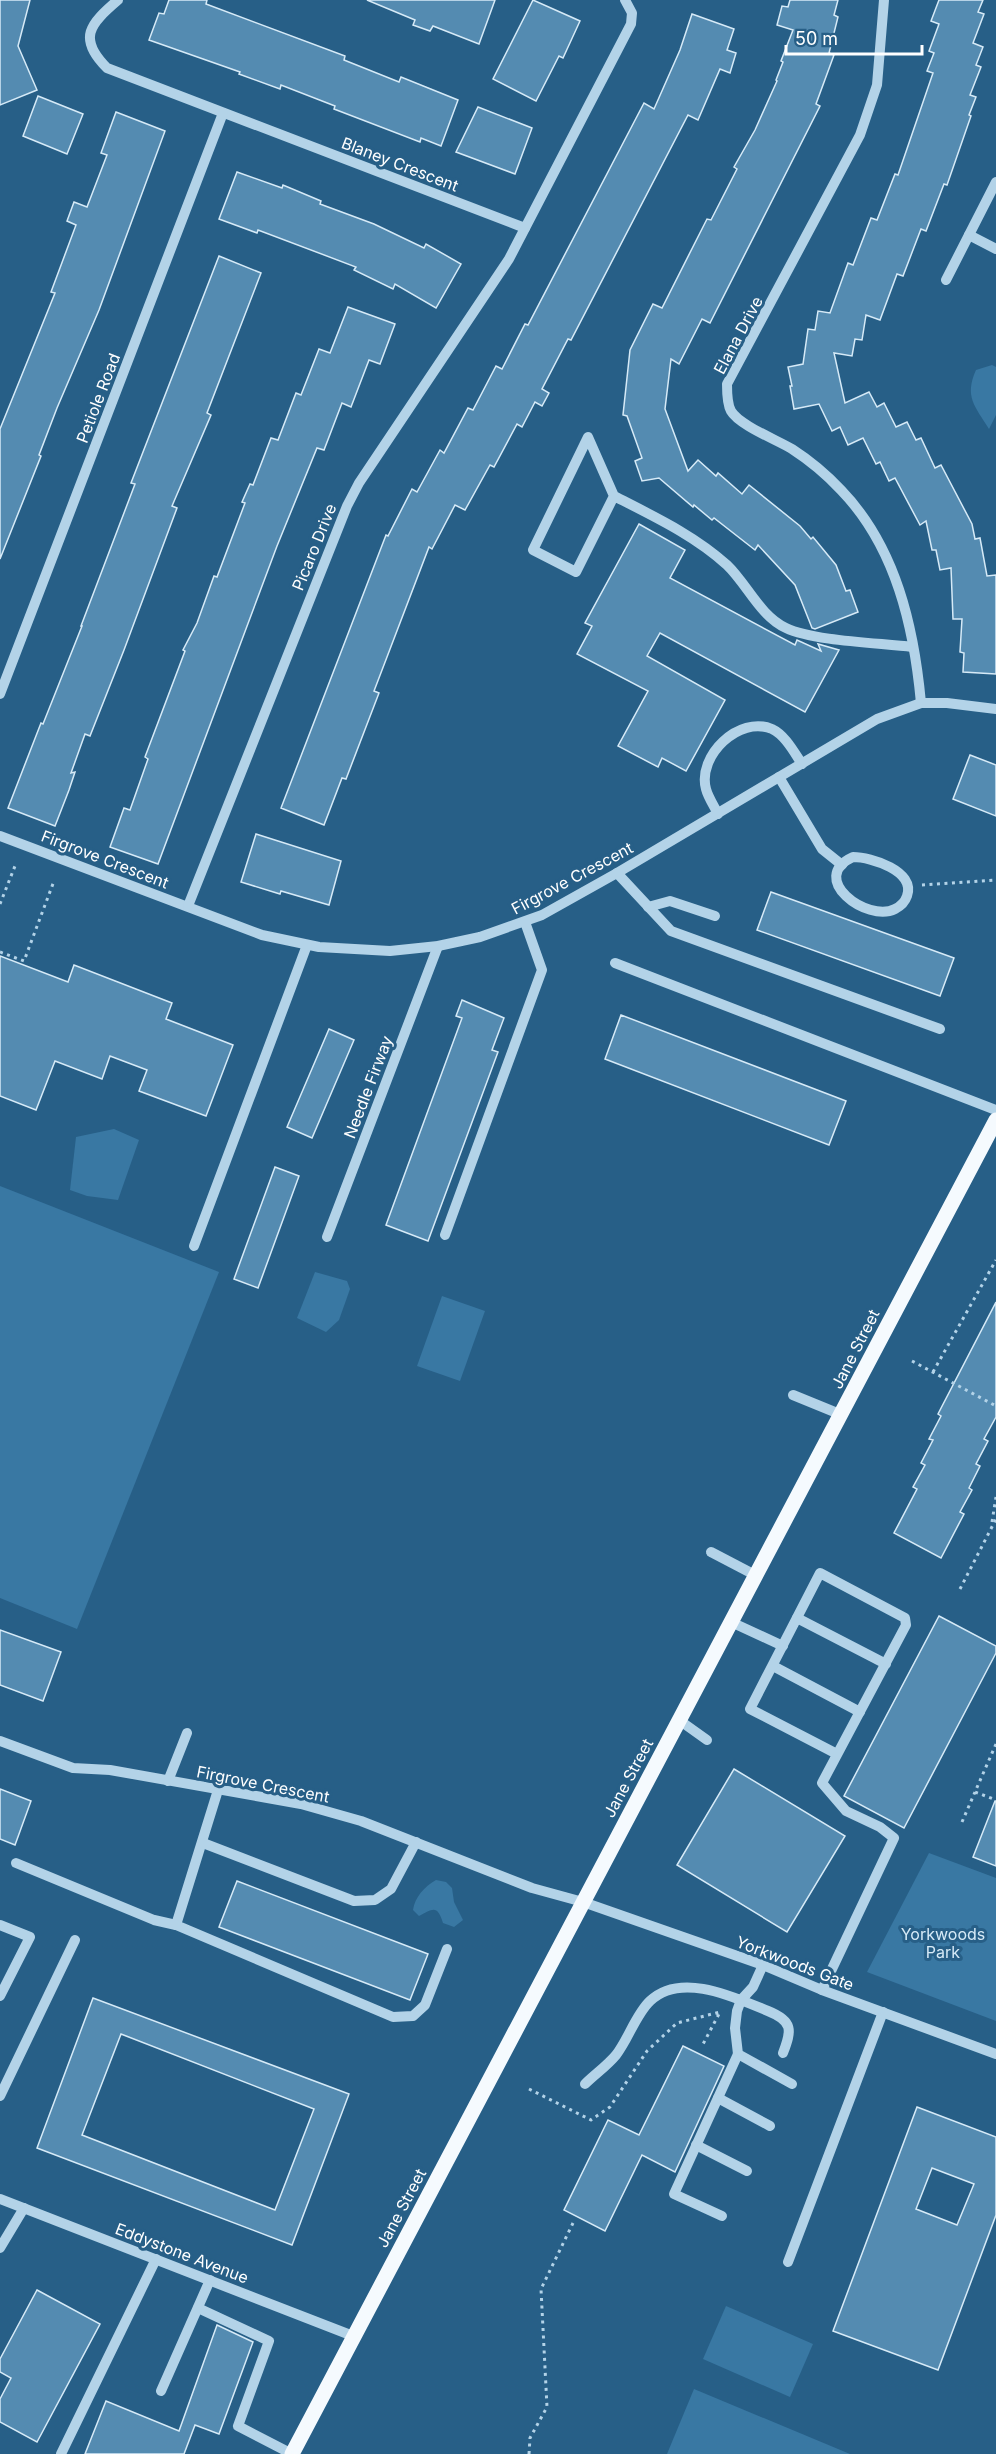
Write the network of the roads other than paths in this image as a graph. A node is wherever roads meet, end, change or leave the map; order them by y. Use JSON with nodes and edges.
{"nodes":[{"id":1,"x":118,"y":0,"type":"edge"},
{"id":2,"x":625,"y":0,"type":"edge"},
{"id":3,"x":884,"y":0,"type":"edge"},
{"id":4,"x":223,"y":113,"type":"junction"},
{"id":5,"x":996,"y":182,"type":"edge"},
{"id":6,"x":525,"y":228,"type":"junction"},
{"id":7,"x":969,"y":235,"type":"junction"},
{"id":8,"x":996,"y":249,"type":"edge"},
{"id":9,"x":946,"y":280,"type":"dead end"},
{"id":10,"x":614,"y":496,"type":"junction"},
{"id":11,"x":912,"y":646,"type":"junction"},
{"id":12,"x":0,"y":694,"type":"edge"},
{"id":13,"x":921,"y":703,"type":"junction"},
{"id":14,"x":996,"y":709,"type":"edge"},
{"id":15,"x":802,"y":764,"type":"junction"},
{"id":16,"x":779,"y":777,"type":"junction"},
{"id":17,"x":718,"y":814,"type":"junction"},
{"id":18,"x":0,"y":836,"type":"edge"},
{"id":19,"x":842,"y":865,"type":"junction"},
{"id":20,"x":617,"y":873,"type":"junction"},
{"id":21,"x":188,"y":906,"type":"junction"},
{"id":22,"x":648,"y":907,"type":"junction"},
{"id":23,"x":715,"y":916,"type":"dead end"},
{"id":24,"x":525,"y":922,"type":"junction"},
{"id":25,"x":307,"y":945,"type":"junction"},
{"id":26,"x":438,"y":946,"type":"junction"},
{"id":27,"x":615,"y":963,"type":"dead end"},
{"id":28,"x":940,"y":1029,"type":"dead end"},
{"id":29,"x":996,"y":1110,"type":"edge"},
{"id":30,"x":996,"y":1120,"type":"edge"},
{"id":31,"x":445,"y":1234,"type":"dead end"},
{"id":32,"x":327,"y":1237,"type":"dead end"},
{"id":33,"x":194,"y":1246,"type":"dead end"},
{"id":34,"x":793,"y":1395,"type":"dead end"},
{"id":35,"x":842,"y":1415,"type":"junction"},
{"id":36,"x":711,"y":1552,"type":"dead end"},
{"id":37,"x":755,"y":1575,"type":"junction"},
{"id":38,"x":797,"y":1618,"type":"junction"},
{"id":39,"x":731,"y":1622,"type":"junction"},
{"id":40,"x":783,"y":1646,"type":"junction"},
{"id":41,"x":886,"y":1664,"type":"junction"},
{"id":42,"x":773,"y":1666,"type":"junction"},
{"id":43,"x":860,"y":1712,"type":"junction"},
{"id":44,"x":679,"y":1720,"type":"junction"},
{"id":45,"x":187,"y":1733,"type":"dead end"},
{"id":46,"x":707,"y":1740,"type":"dead end"},
{"id":47,"x":0,"y":1741,"type":"edge"},
{"id":48,"x":837,"y":1754,"type":"junction"},
{"id":49,"x":168,"y":1781,"type":"junction"},
{"id":50,"x":218,"y":1790,"type":"junction"},
{"id":51,"x":416,"y":1842,"type":"junction"},
{"id":52,"x":203,"y":1843,"type":"junction"},
{"id":53,"x":16,"y":1863,"type":"dead end"},
{"id":54,"x":583,"y":1902,"type":"junction"},
{"id":55,"x":0,"y":1925,"type":"edge"},
{"id":56,"x":176,"y":1925,"type":"junction"},
{"id":57,"x":75,"y":1940,"type":"dead end"},
{"id":58,"x":447,"y":1950,"type":"dead end"},
{"id":59,"x":763,"y":1965,"type":"junction"},
{"id":60,"x":822,"y":1990,"type":"junction"},
{"id":61,"x":0,"y":1996,"type":"edge"},
{"id":62,"x":741,"y":2000,"type":"junction"},
{"id":63,"x":882,"y":2012,"type":"junction"},
{"id":64,"x":783,"y":2053,"type":"dead end"},
{"id":65,"x":738,"y":2054,"type":"junction"},
{"id":66,"x":996,"y":2054,"type":"edge"},
{"id":67,"x":585,"y":2084,"type":"dead end"},
{"id":68,"x":792,"y":2084,"type":"dead end"},
{"id":69,"x":0,"y":2096,"type":"edge"},
{"id":70,"x":718,"y":2098,"type":"junction"},
{"id":71,"x":770,"y":2126,"type":"dead end"},
{"id":72,"x":696,"y":2145,"type":"junction"},
{"id":73,"x":747,"y":2171,"type":"dead end"},
{"id":74,"x":0,"y":2199,"type":"edge"},
{"id":75,"x":24,"y":2208,"type":"junction"},
{"id":76,"x":722,"y":2217,"type":"dead end"},
{"id":77,"x":0,"y":2248,"type":"edge"},
{"id":78,"x":156,"y":2259,"type":"junction"},
{"id":79,"x":788,"y":2262,"type":"dead end"},
{"id":80,"x":210,"y":2280,"type":"junction"},
{"id":81,"x":198,"y":2308,"type":"junction"},
{"id":82,"x":353,"y":2336,"type":"junction"},
{"id":83,"x":161,"y":2391,"type":"dead end"},
{"id":84,"x":61,"y":2454,"type":"edge"},
{"id":85,"x":292,"y":2454,"type":"edge"}],
"edges":[{"from":1,"to":4,"type":"street","name":"Blaney Crescent"},
{"from":2,"to":6,"type":"street"},
{"from":3,"to":11,"type":"street","name":"Elana Drive"},
{"from":4,"to":6,"type":"street","name":"Blaney Crescent"},
{"from":4,"to":12,"type":"street","name":"Petiole Road"},
{"from":5,"to":7,"type":"street"},
{"from":6,"to":21,"type":"street","name":"Picaro Drive"},
{"from":7,"to":8,"type":"street"},
{"from":7,"to":9,"type":"street"},
{"from":10,"to":10,"type":"street"},
{"from":10,"to":11,"type":"street"},
{"from":11,"to":13,"type":"street","name":"Elana Drive"},
{"from":13,"to":14,"type":"street","name":"Firgrove Crescent"},
{"from":13,"to":15,"type":"street","name":"Firgrove Crescent"},
{"from":15,"to":16,"type":"street","name":"Firgrove Crescent"},
{"from":15,"to":17,"type":"street"},
{"from":16,"to":17,"type":"street","name":"Firgrove Crescent"},
{"from":16,"to":19,"type":"street"},
{"from":17,"to":20,"type":"street","name":"Firgrove Crescent"},
{"from":18,"to":21,"type":"street","name":"Firgrove Crescent"},
{"from":19,"to":19,"type":"street"},
{"from":20,"to":22,"type":"street"},
{"from":20,"to":24,"type":"street","name":"Firgrove Crescent"},
{"from":21,"to":25,"type":"street","name":"Firgrove Crescent"},
{"from":22,"to":23,"type":"street"},
{"from":22,"to":28,"type":"street"},
{"from":24,"to":26,"type":"street","name":"Firgrove Crescent"},
{"from":24,"to":31,"type":"street"},
{"from":25,"to":26,"type":"street","name":"Firgrove Crescent"},
{"from":25,"to":33,"type":"street"},
{"from":26,"to":32,"type":"street","name":"Needle Firway"},
{"from":27,"to":29,"type":"street"},
{"from":30,"to":35,"type":"main road","name":"Jane Street"},
{"from":34,"to":35,"type":"street"},
{"from":35,"to":37,"type":"main road","name":"Jane Street"},
{"from":36,"to":37,"type":"street"},
{"from":37,"to":39,"type":"main road","name":"Jane Street"},
{"from":38,"to":40,"type":"street"},
{"from":38,"to":41,"type":"street"},
{"from":38,"to":41,"type":"street"},
{"from":39,"to":40,"type":"street"},
{"from":39,"to":44,"type":"main road","name":"Jane Street"},
{"from":40,"to":42,"type":"street"},
{"from":41,"to":43,"type":"street"},
{"from":42,"to":43,"type":"street"},
{"from":42,"to":48,"type":"street"},
{"from":43,"to":48,"type":"street"},
{"from":44,"to":46,"type":"street"},
{"from":44,"to":54,"type":"main road","name":"Jane Street"},
{"from":45,"to":49,"type":"street"},
{"from":47,"to":49,"type":"street","name":"Firgrove Crescent"},
{"from":48,"to":60,"type":"street"},
{"from":49,"to":50,"type":"street","name":"Firgrove Crescent"},
{"from":50,"to":51,"type":"street","name":"Firgrove Crescent"},
{"from":50,"to":52,"type":"street"},
{"from":51,"to":52,"type":"street"},
{"from":51,"to":54,"type":"street","name":"Firgrove Crescent"},
{"from":52,"to":56,"type":"street"},
{"from":53,"to":56,"type":"street"},
{"from":54,"to":59,"type":"street","name":"Yorkwoods Gate"},
{"from":54,"to":82,"type":"main road","name":"Jane Street"},
{"from":55,"to":61,"type":"street"},
{"from":56,"to":58,"type":"street"},
{"from":57,"to":69,"type":"street"},
{"from":59,"to":60,"type":"street","name":"Yorkwoods Gate"},
{"from":59,"to":62,"type":"street"},
{"from":60,"to":63,"type":"street","name":"Yorkwoods Gate"},
{"from":62,"to":64,"type":"street"},
{"from":62,"to":65,"type":"street"},
{"from":62,"to":67,"type":"street"},
{"from":63,"to":66,"type":"street","name":"Yorkwoods Gate"},
{"from":63,"to":79,"type":"street"},
{"from":65,"to":68,"type":"street"},
{"from":65,"to":70,"type":"street"},
{"from":70,"to":71,"type":"street"},
{"from":70,"to":72,"type":"street"},
{"from":72,"to":73,"type":"street"},
{"from":72,"to":76,"type":"street"},
{"from":74,"to":75,"type":"street","name":"Eddystone Avenue"},
{"from":75,"to":77,"type":"street"},
{"from":75,"to":78,"type":"street","name":"Eddystone Avenue"},
{"from":78,"to":80,"type":"street","name":"Eddystone Avenue"},
{"from":78,"to":84,"type":"street"},
{"from":80,"to":81,"type":"street"},
{"from":80,"to":82,"type":"street","name":"Eddystone Avenue"},
{"from":81,"to":83,"type":"street"},
{"from":81,"to":85,"type":"street"},
{"from":82,"to":85,"type":"main road","name":"Jane Street"}]}
